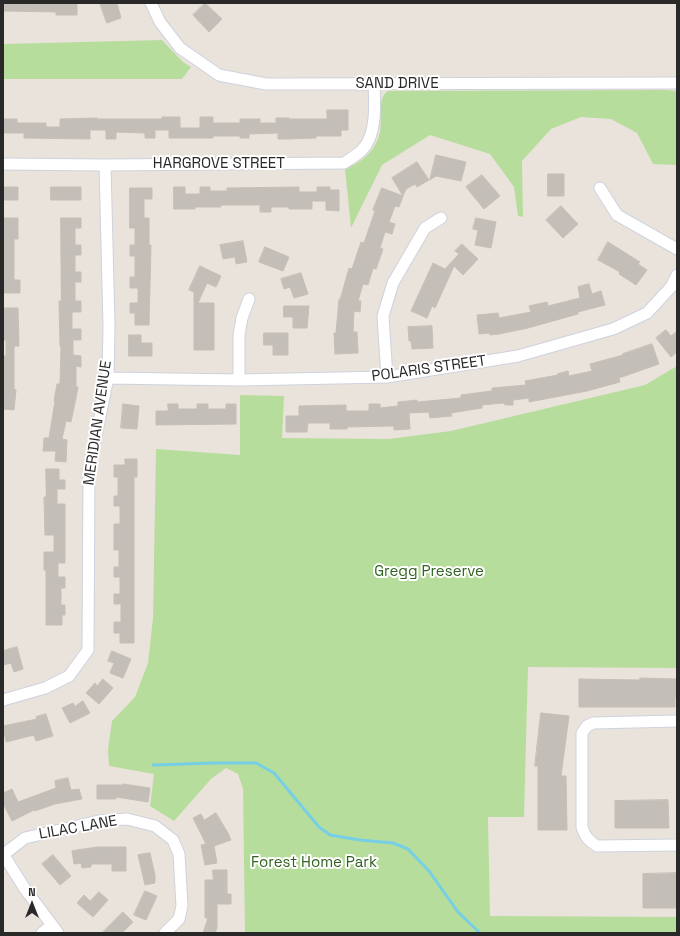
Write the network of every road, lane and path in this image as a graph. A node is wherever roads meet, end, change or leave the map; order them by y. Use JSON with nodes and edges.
{"nodes":[{"id":1,"x":151,"y":3,"type":"edge"},
{"id":2,"x":677,"y":83,"type":"edge"},
{"id":3,"x":374,"y":84,"type":"junction"},
{"id":4,"x":3,"y":164,"type":"edge"},
{"id":5,"x":105,"y":164,"type":"junction"},
{"id":6,"x":600,"y":188,"type":"dead end"},
{"id":7,"x":441,"y":218,"type":"dead end"},
{"id":8,"x":677,"y":250,"type":"edge"},
{"id":9,"x":677,"y":275,"type":"edge"},
{"id":10,"x":250,"y":298,"type":"dead end"},
{"id":11,"x":108,"y":378,"type":"junction"},
{"id":12,"x":387,"y":378,"type":"junction"},
{"id":13,"x":239,"y":380,"type":"junction"},
{"id":14,"x":3,"y":700,"type":"edge"},
{"id":15,"x":677,"y":722,"type":"edge"},
{"id":16,"x":677,"y":845,"type":"edge"},
{"id":17,"x":3,"y":855,"type":"edge"},
{"id":18,"x":55,"y":929,"type":"edge"},
{"id":19,"x":42,"y":933,"type":"edge"},
{"id":20,"x":165,"y":933,"type":"edge"}],
"edges":[{"from":1,"to":3,"type":"street","name":"SAND DRIVE"},
{"from":2,"to":3,"type":"street","name":"SAND DRIVE"},
{"from":3,"to":5,"type":"street","name":"HARGROVE STREET"},
{"from":4,"to":5,"type":"street","name":"HARGROVE STREET"},
{"from":5,"to":11,"type":"street","name":"MERIDIAN AVENUE"},
{"from":6,"to":8,"type":"street"},
{"from":7,"to":12,"type":"street"},
{"from":9,"to":12,"type":"street","name":"POLARIS STREET"},
{"from":10,"to":13,"type":"street"},
{"from":11,"to":13,"type":"street","name":"POLARIS STREET"},
{"from":11,"to":14,"type":"street","name":"MERIDIAN AVENUE"},
{"from":12,"to":13,"type":"street","name":"POLARIS STREET"},
{"from":15,"to":16,"type":"street"},
{"from":17,"to":18,"type":"street"},
{"from":17,"to":20,"type":"street","name":"LILAC LANE"},
{"from":18,"to":19,"type":"street"}]}
